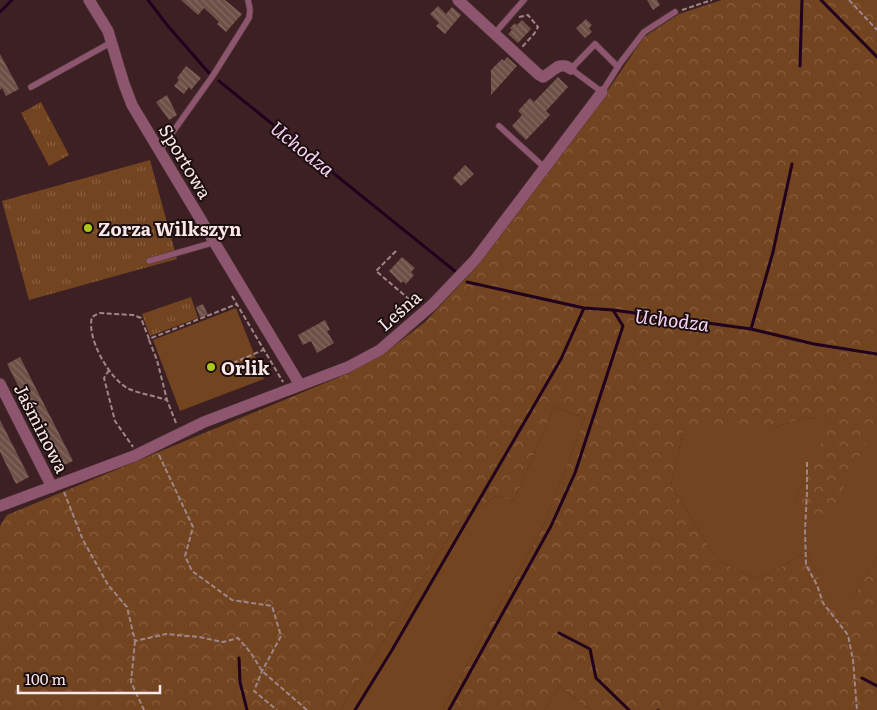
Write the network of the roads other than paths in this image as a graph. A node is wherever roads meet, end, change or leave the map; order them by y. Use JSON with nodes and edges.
{"nodes":[{"id":1,"x":89,"y":0,"type":"edge"},
{"id":2,"x":248,"y":0,"type":"edge"},
{"id":3,"x":458,"y":0,"type":"edge"},
{"id":4,"x":524,"y":0,"type":"edge"},
{"id":5,"x":674,"y":12,"type":"road end"},
{"id":6,"x":494,"y":34,"type":"junction"},
{"id":7,"x":112,"y":42,"type":"junction"},
{"id":8,"x":618,"y":67,"type":"junction"},
{"id":9,"x":571,"y":69,"type":"junction"},
{"id":10,"x":31,"y":87,"type":"dead end"},
{"id":11,"x":602,"y":92,"type":"junction"},
{"id":12,"x":499,"y":126,"type":"dead end"},
{"id":13,"x":159,"y":151,"type":"junction"},
{"id":14,"x":545,"y":168,"type":"junction"},
{"id":15,"x":215,"y":242,"type":"junction"},
{"id":16,"x":149,"y":261,"type":"dead end"},
{"id":17,"x":0,"y":384,"type":"edge"},
{"id":18,"x":300,"y":385,"type":"junction"},
{"id":19,"x":56,"y":486,"type":"junction"},
{"id":20,"x":0,"y":506,"type":"edge"}],
"edges":[{"from":1,"to":7,"type":"street","name":"Sportowa"},
{"from":2,"to":13,"type":"lane"},
{"from":3,"to":6,"type":"street"},
{"from":4,"to":6,"type":"lane"},
{"from":5,"to":8,"type":"lane","name":"Leśna"},
{"from":6,"to":9,"type":"street"},
{"from":7,"to":10,"type":"lane"},
{"from":7,"to":13,"type":"street","name":"Sportowa"},
{"from":8,"to":9,"type":"lane"},
{"from":8,"to":11,"type":"lane","name":"Leśna"},
{"from":9,"to":11,"type":"lane"},
{"from":11,"to":14,"type":"street","name":"Leśna"},
{"from":12,"to":14,"type":"lane"},
{"from":13,"to":15,"type":"street","name":"Sportowa"},
{"from":14,"to":18,"type":"street","name":"Leśna"},
{"from":15,"to":16,"type":"lane"},
{"from":15,"to":18,"type":"street","name":"Sportowa"},
{"from":17,"to":19,"type":"street","name":"Jaśminowa"},
{"from":18,"to":19,"type":"street","name":"Leśna"},
{"from":19,"to":20,"type":"street","name":"Leśna"}]}
